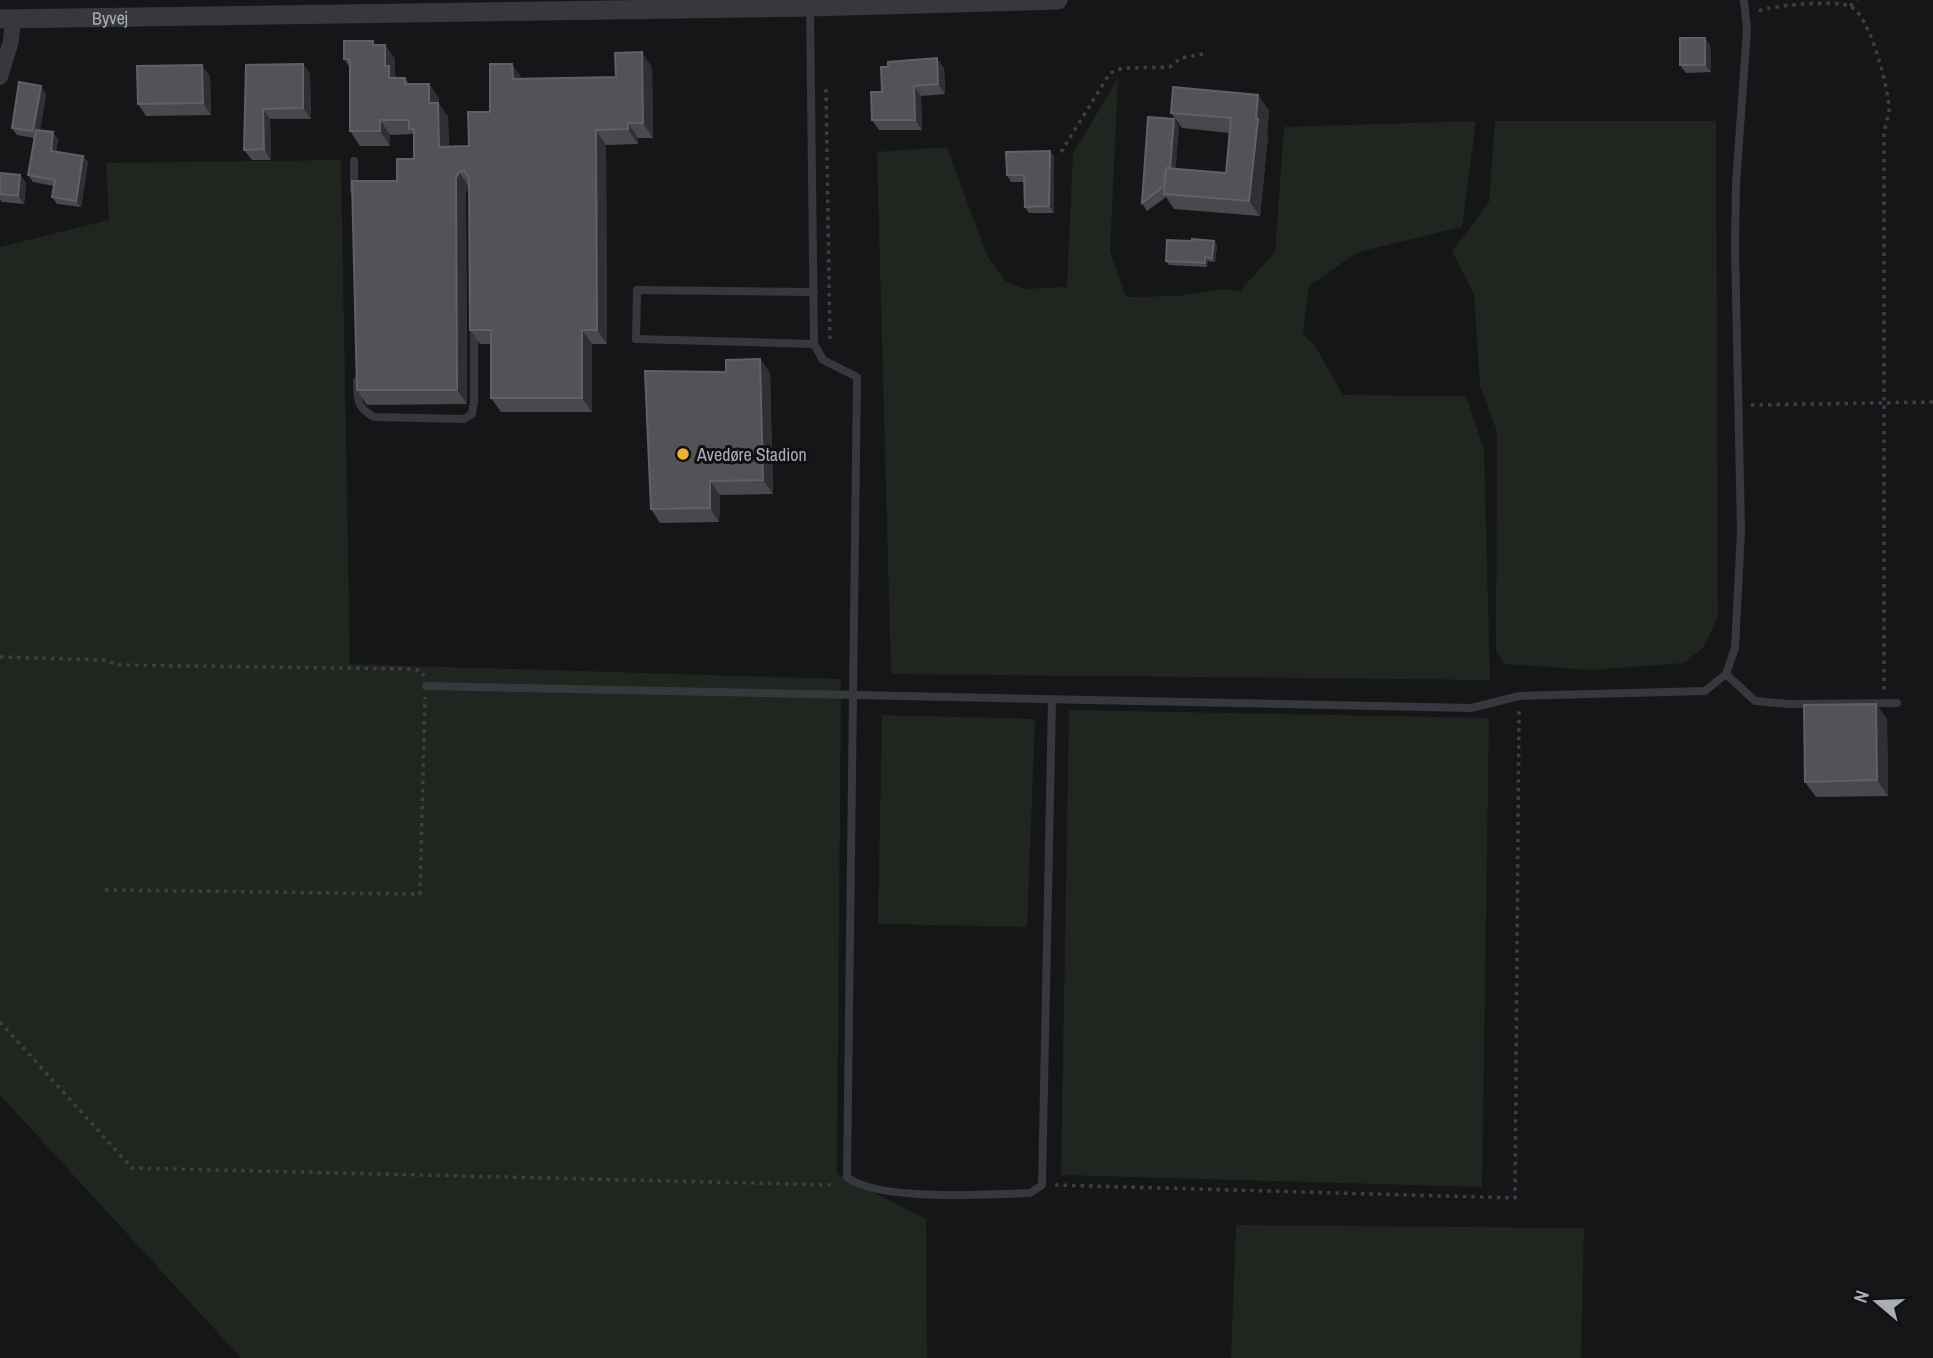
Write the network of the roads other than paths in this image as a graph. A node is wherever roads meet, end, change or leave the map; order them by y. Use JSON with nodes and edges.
{"nodes":[{"id":1,"x":1058,"y":0,"type":"edge"},
{"id":2,"x":1744,"y":0,"type":"edge"},
{"id":3,"x":810,"y":4,"type":"edge"},
{"id":4,"x":6,"y":19,"type":"edge"},
{"id":5,"x":0,"y":76,"type":"edge"},
{"id":6,"x":354,"y":161,"type":"dead end"},
{"id":7,"x":354,"y":200,"type":"edge"},
{"id":8,"x":814,"y":292,"type":"junction"},
{"id":9,"x":474,"y":318,"type":"edge"},
{"id":10,"x":814,"y":344,"type":"junction"},
{"id":11,"x":357,"y":373,"type":"edge"},
{"id":12,"x":1726,"y":674,"type":"junction"},
{"id":13,"x":426,"y":687,"type":"road end"},
{"id":14,"x":853,"y":697,"type":"junction"},
{"id":15,"x":1052,"y":700,"type":"junction"},
{"id":16,"x":1897,"y":703,"type":"dead end"}],
"edges":[{"from":1,"to":3,"type":"street","name":"Byvej"},
{"from":2,"to":12,"type":"lane"},
{"from":3,"to":4,"type":"street","name":"Byvej"},
{"from":3,"to":8,"type":"lane"},
{"from":4,"to":5,"type":"street"},
{"from":6,"to":7,"type":"lane"},
{"from":8,"to":10,"type":"lane"},
{"from":8,"to":10,"type":"lane"},
{"from":9,"to":11,"type":"lane"},
{"from":10,"to":14,"type":"lane"},
{"from":12,"to":15,"type":"lane"},
{"from":12,"to":16,"type":"lane"},
{"from":13,"to":14,"type":"lane"},
{"from":14,"to":15,"type":"lane"},
{"from":14,"to":15,"type":"lane"}]}
